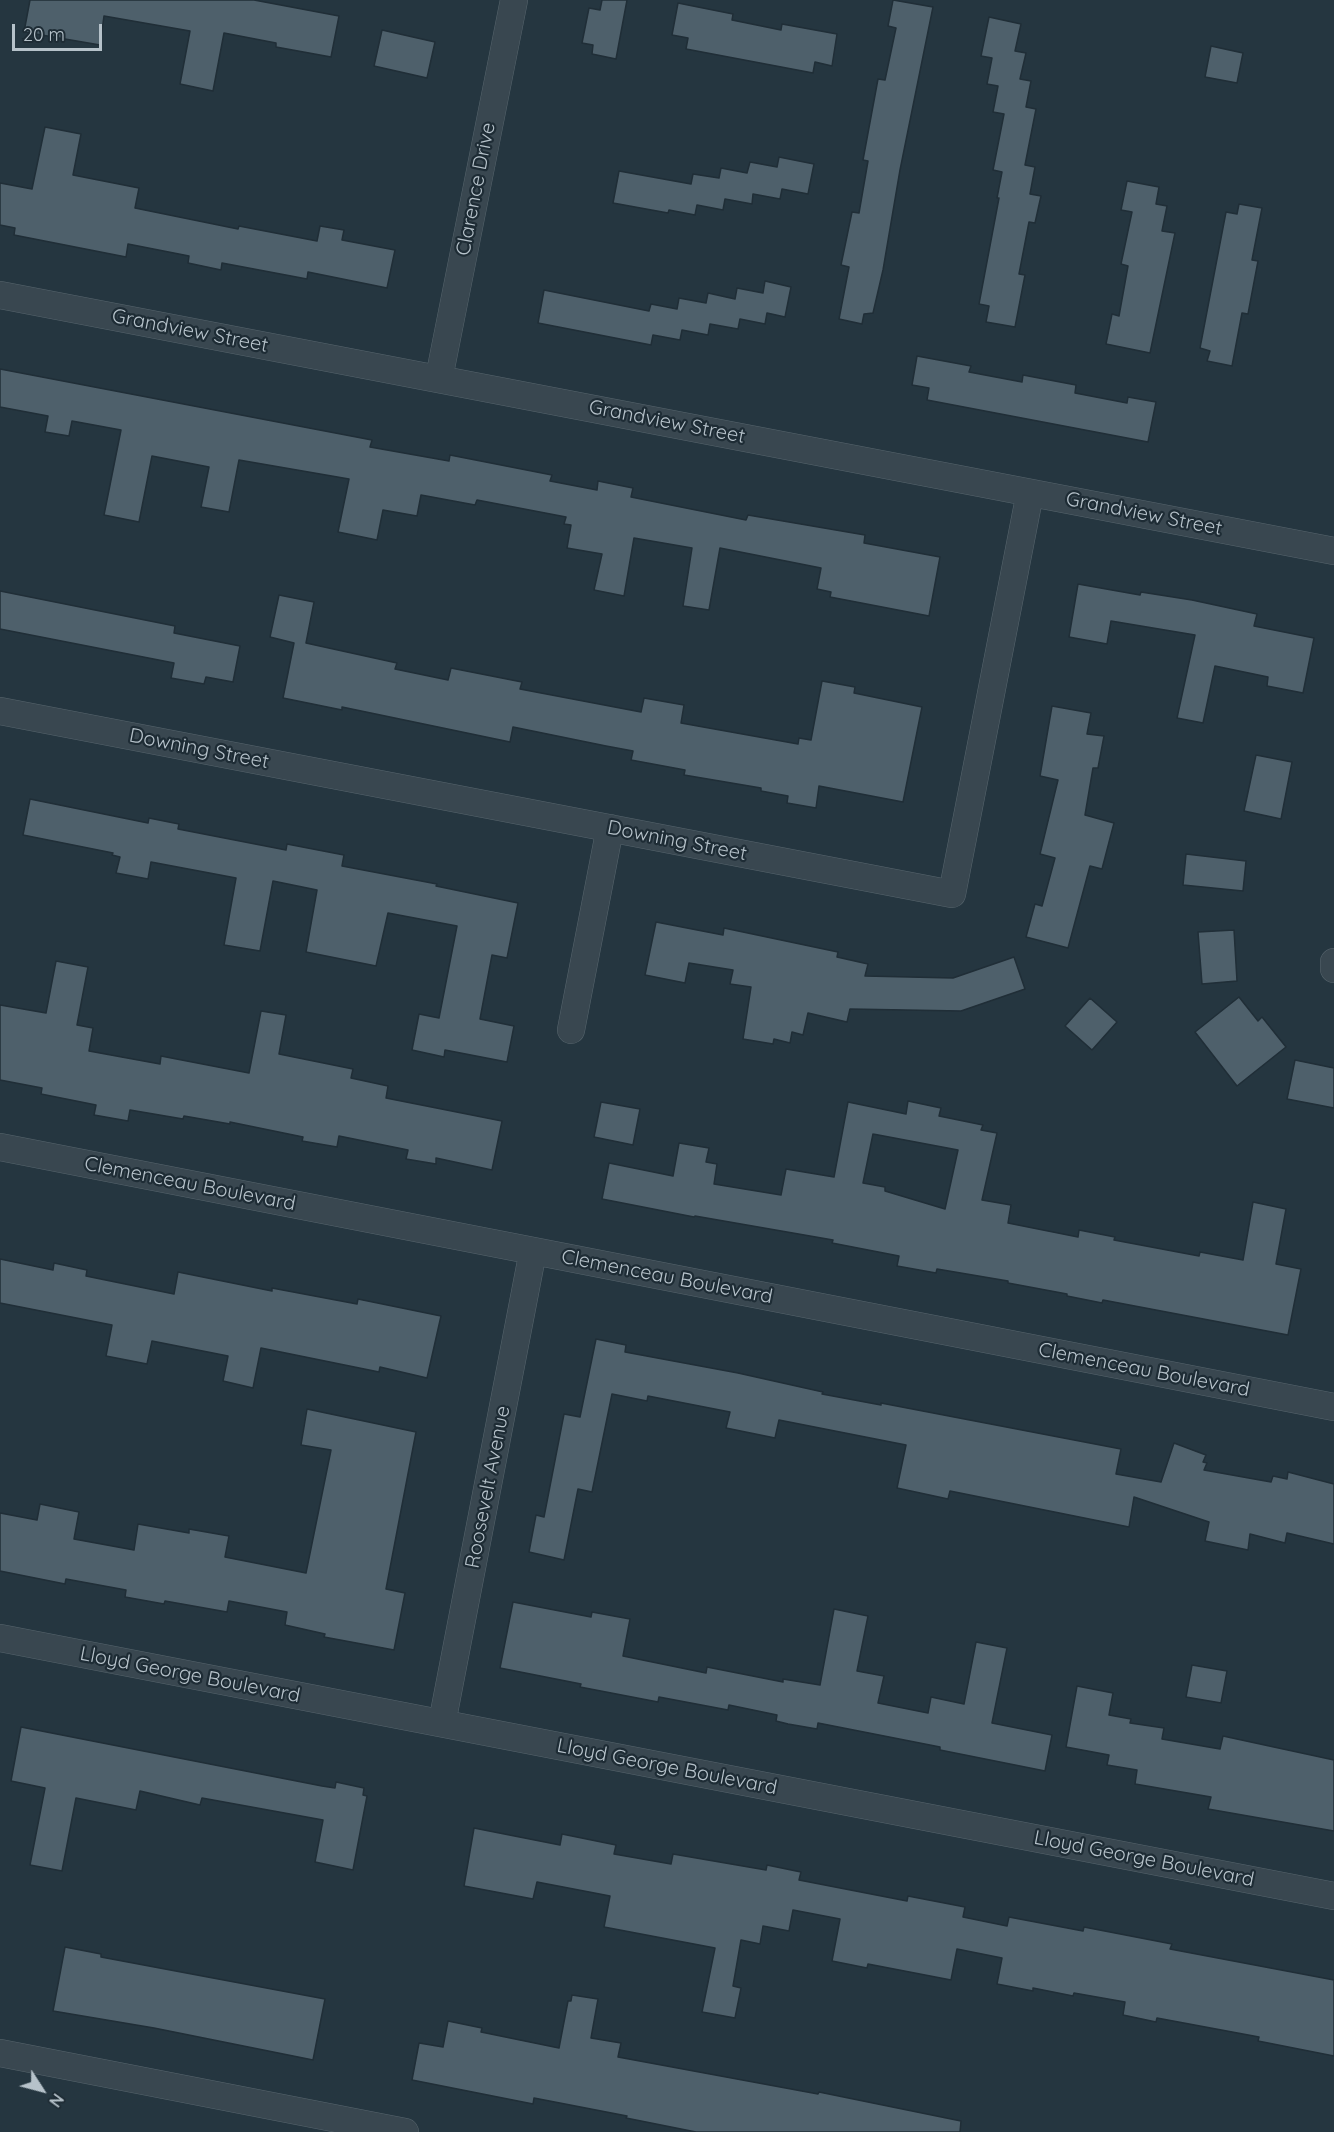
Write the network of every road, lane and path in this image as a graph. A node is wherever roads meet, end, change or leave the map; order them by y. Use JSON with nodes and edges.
{"nodes":[{"id":1,"x":514,"y":0,"type":"edge"},
{"id":2,"x":0,"y":295,"type":"edge"},
{"id":3,"x":439,"y":378,"type":"junction"},
{"id":4,"x":1030,"y":493,"type":"junction"},
{"id":5,"x":1334,"y":550,"type":"edge"},
{"id":6,"x":0,"y":711,"type":"edge"},
{"id":7,"x":610,"y":828,"type":"junction"},
{"id":8,"x":1334,"y":962,"type":"edge"},
{"id":9,"x":1334,"y":969,"type":"edge"},
{"id":10,"x":572,"y":1030,"type":"dead end"},
{"id":11,"x":0,"y":1147,"type":"edge"},
{"id":12,"x":533,"y":1251,"type":"junction"},
{"id":13,"x":1334,"y":1407,"type":"edge"},
{"id":14,"x":0,"y":1638,"type":"edge"},
{"id":15,"x":442,"y":1724,"type":"junction"},
{"id":16,"x":1334,"y":1896,"type":"edge"},
{"id":17,"x":0,"y":2054,"type":"edge"},
{"id":18,"x":370,"y":2129,"type":"edge"},
{"id":19,"x":405,"y":2132,"type":"edge"}],
"edges":[{"from":1,"to":3,"type":"street","name":"Clarence Drive"},
{"from":2,"to":3,"type":"street","name":"Grandview Street"},
{"from":3,"to":4,"type":"street","name":"Grandview Street"},
{"from":4,"to":5,"type":"street","name":"Grandview Street"},
{"from":4,"to":7,"type":"street","name":"Downing Street"},
{"from":6,"to":7,"type":"street","name":"Downing Street"},
{"from":7,"to":10,"type":"street"},
{"from":8,"to":9,"type":"street"},
{"from":11,"to":12,"type":"street","name":"Clemenceau Boulevard"},
{"from":12,"to":13,"type":"street","name":"Clemenceau Boulevard"},
{"from":12,"to":15,"type":"street","name":"Roosevelt Avenue"},
{"from":14,"to":15,"type":"street","name":"Lloyd George Boulevard"},
{"from":15,"to":16,"type":"street","name":"Lloyd George Boulevard"},
{"from":17,"to":18,"type":"street"},
{"from":18,"to":19,"type":"street"}]}
